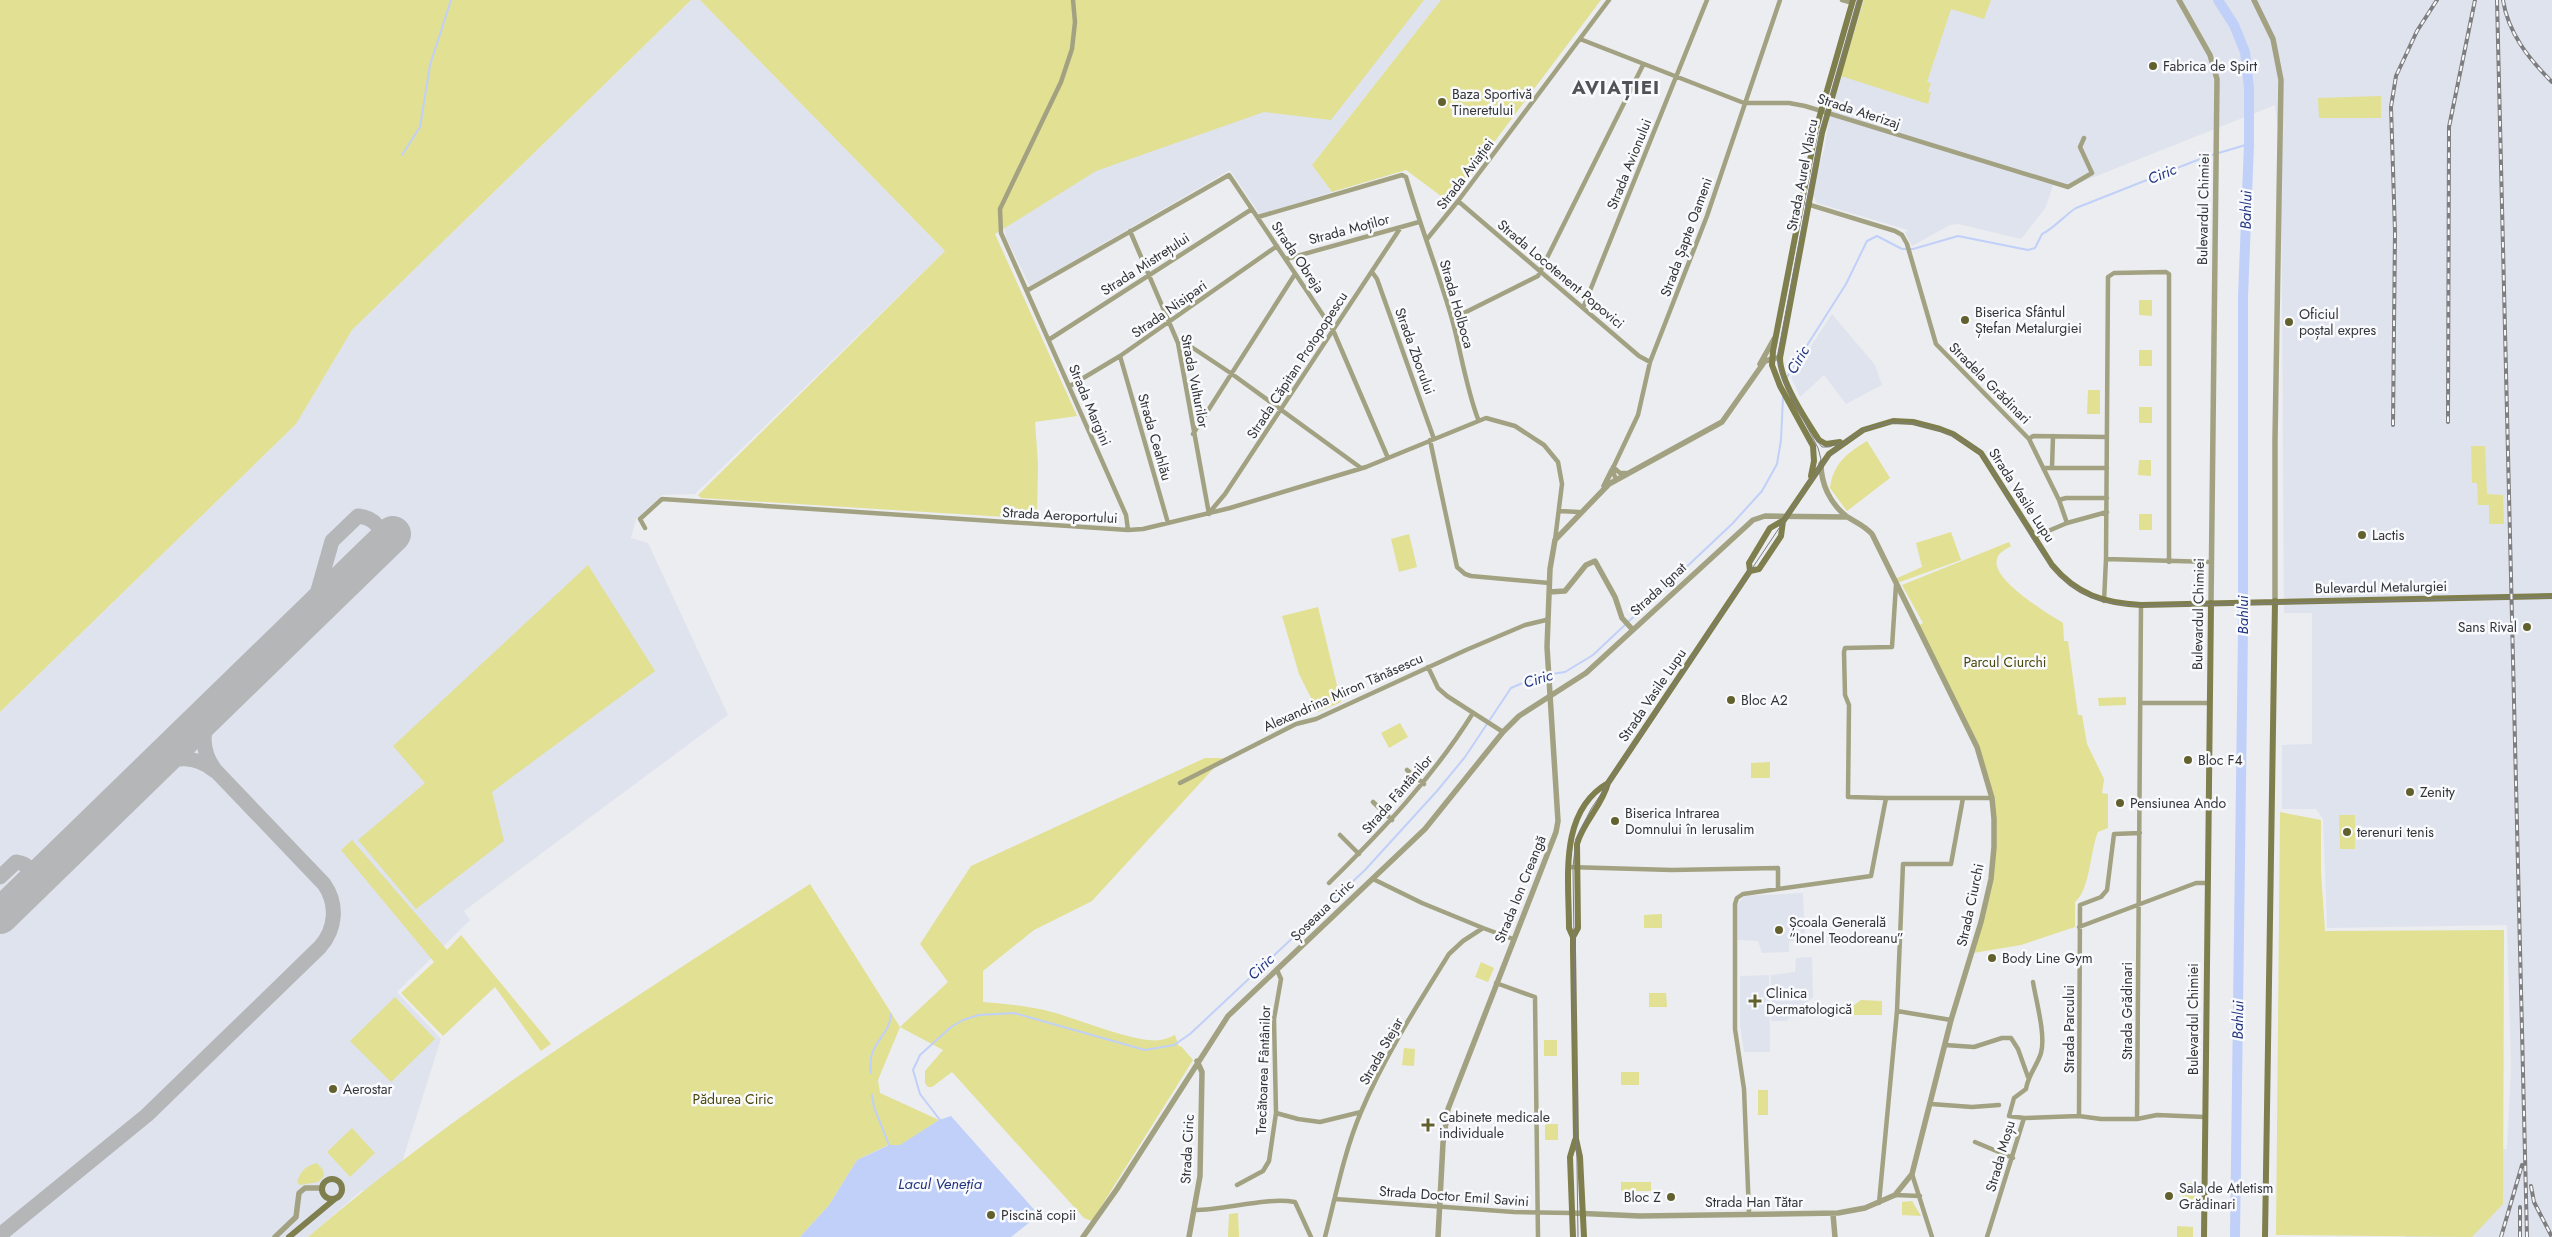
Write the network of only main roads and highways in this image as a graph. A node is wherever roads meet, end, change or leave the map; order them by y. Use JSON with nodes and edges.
{"nodes":[{"id":1,"x":1856,"y":2,"type":"edge"},
{"id":2,"x":1805,"y":204,"type":"junction"},
{"id":3,"x":1846,"y":440,"type":"junction"},
{"id":4,"x":1810,"y":480,"type":"junction"},
{"id":5,"x":1785,"y":518,"type":"junction"},
{"id":6,"x":1750,"y":571,"type":"junction"},
{"id":7,"x":2552,"y":596,"type":"edge"},
{"id":8,"x":2275,"y":601,"type":"junction"},
{"id":9,"x":2211,"y":603,"type":"junction"},
{"id":10,"x":1608,"y":783,"type":"junction"},
{"id":11,"x":1573,"y":937,"type":"junction"},
{"id":12,"x":1576,"y":1139,"type":"junction"},
{"id":13,"x":322,"y":1191,"type":"junction"},
{"id":14,"x":338,"y":1198,"type":"junction"},
{"id":15,"x":322,"y":1210,"type":"junction"},
{"id":16,"x":289,"y":1237,"type":"edge"},
{"id":17,"x":1573,"y":1237,"type":"edge"},
{"id":18,"x":1584,"y":1237,"type":"edge"},
{"id":19,"x":2204,"y":1237,"type":"edge"},
{"id":20,"x":2265,"y":1237,"type":"edge"}],
"edges":[{"from":1,"to":2,"type":"main road","name":"Strada Aurel Vlaicu"},
{"from":2,"to":3,"type":"main road","name":"Strada Aurel Vlaicu"},
{"from":2,"to":4,"type":"main road","name":"Strada Aurel Vlaicu"},
{"from":3,"to":4,"type":"main road","name":"Strada Vasile Lupu"},
{"from":3,"to":9,"type":"main road","name":"Strada Vasile Lupu"},
{"from":4,"to":5,"type":"main road","name":"Strada Vasile Lupu"},
{"from":5,"to":6,"type":"main road","name":"Strada Vasile Lupu"},
{"from":5,"to":6,"type":"main road","name":"Strada Vasile Lupu"},
{"from":6,"to":10,"type":"main road","name":"Strada Vasile Lupu"},
{"from":7,"to":8,"type":"main road","name":"Bulevardul Metalurgiei"},
{"from":8,"to":9,"type":"main road","name":"Bulevardul Metalurgiei"},
{"from":8,"to":20,"type":"main road"},
{"from":9,"to":19,"type":"main road","name":"Bulevardul Chimiei"},
{"from":10,"to":11,"type":"main road","name":"Strada Vasile Lupu"},
{"from":10,"to":11,"type":"main road","name":"Strada Vasile Lupu"},
{"from":11,"to":12,"type":"main road","name":"Strada Vasile Lupu"},
{"from":12,"to":17,"type":"main road","name":"Strada Vasile Lupu"},
{"from":12,"to":18,"type":"main road","name":"Strada Vasile Lupu"},
{"from":13,"to":14,"type":"main road"},
{"from":13,"to":14,"type":"main road"},
{"from":13,"to":15,"type":"main road"},
{"from":14,"to":15,"type":"main road"},
{"from":15,"to":16,"type":"main road"}]}
